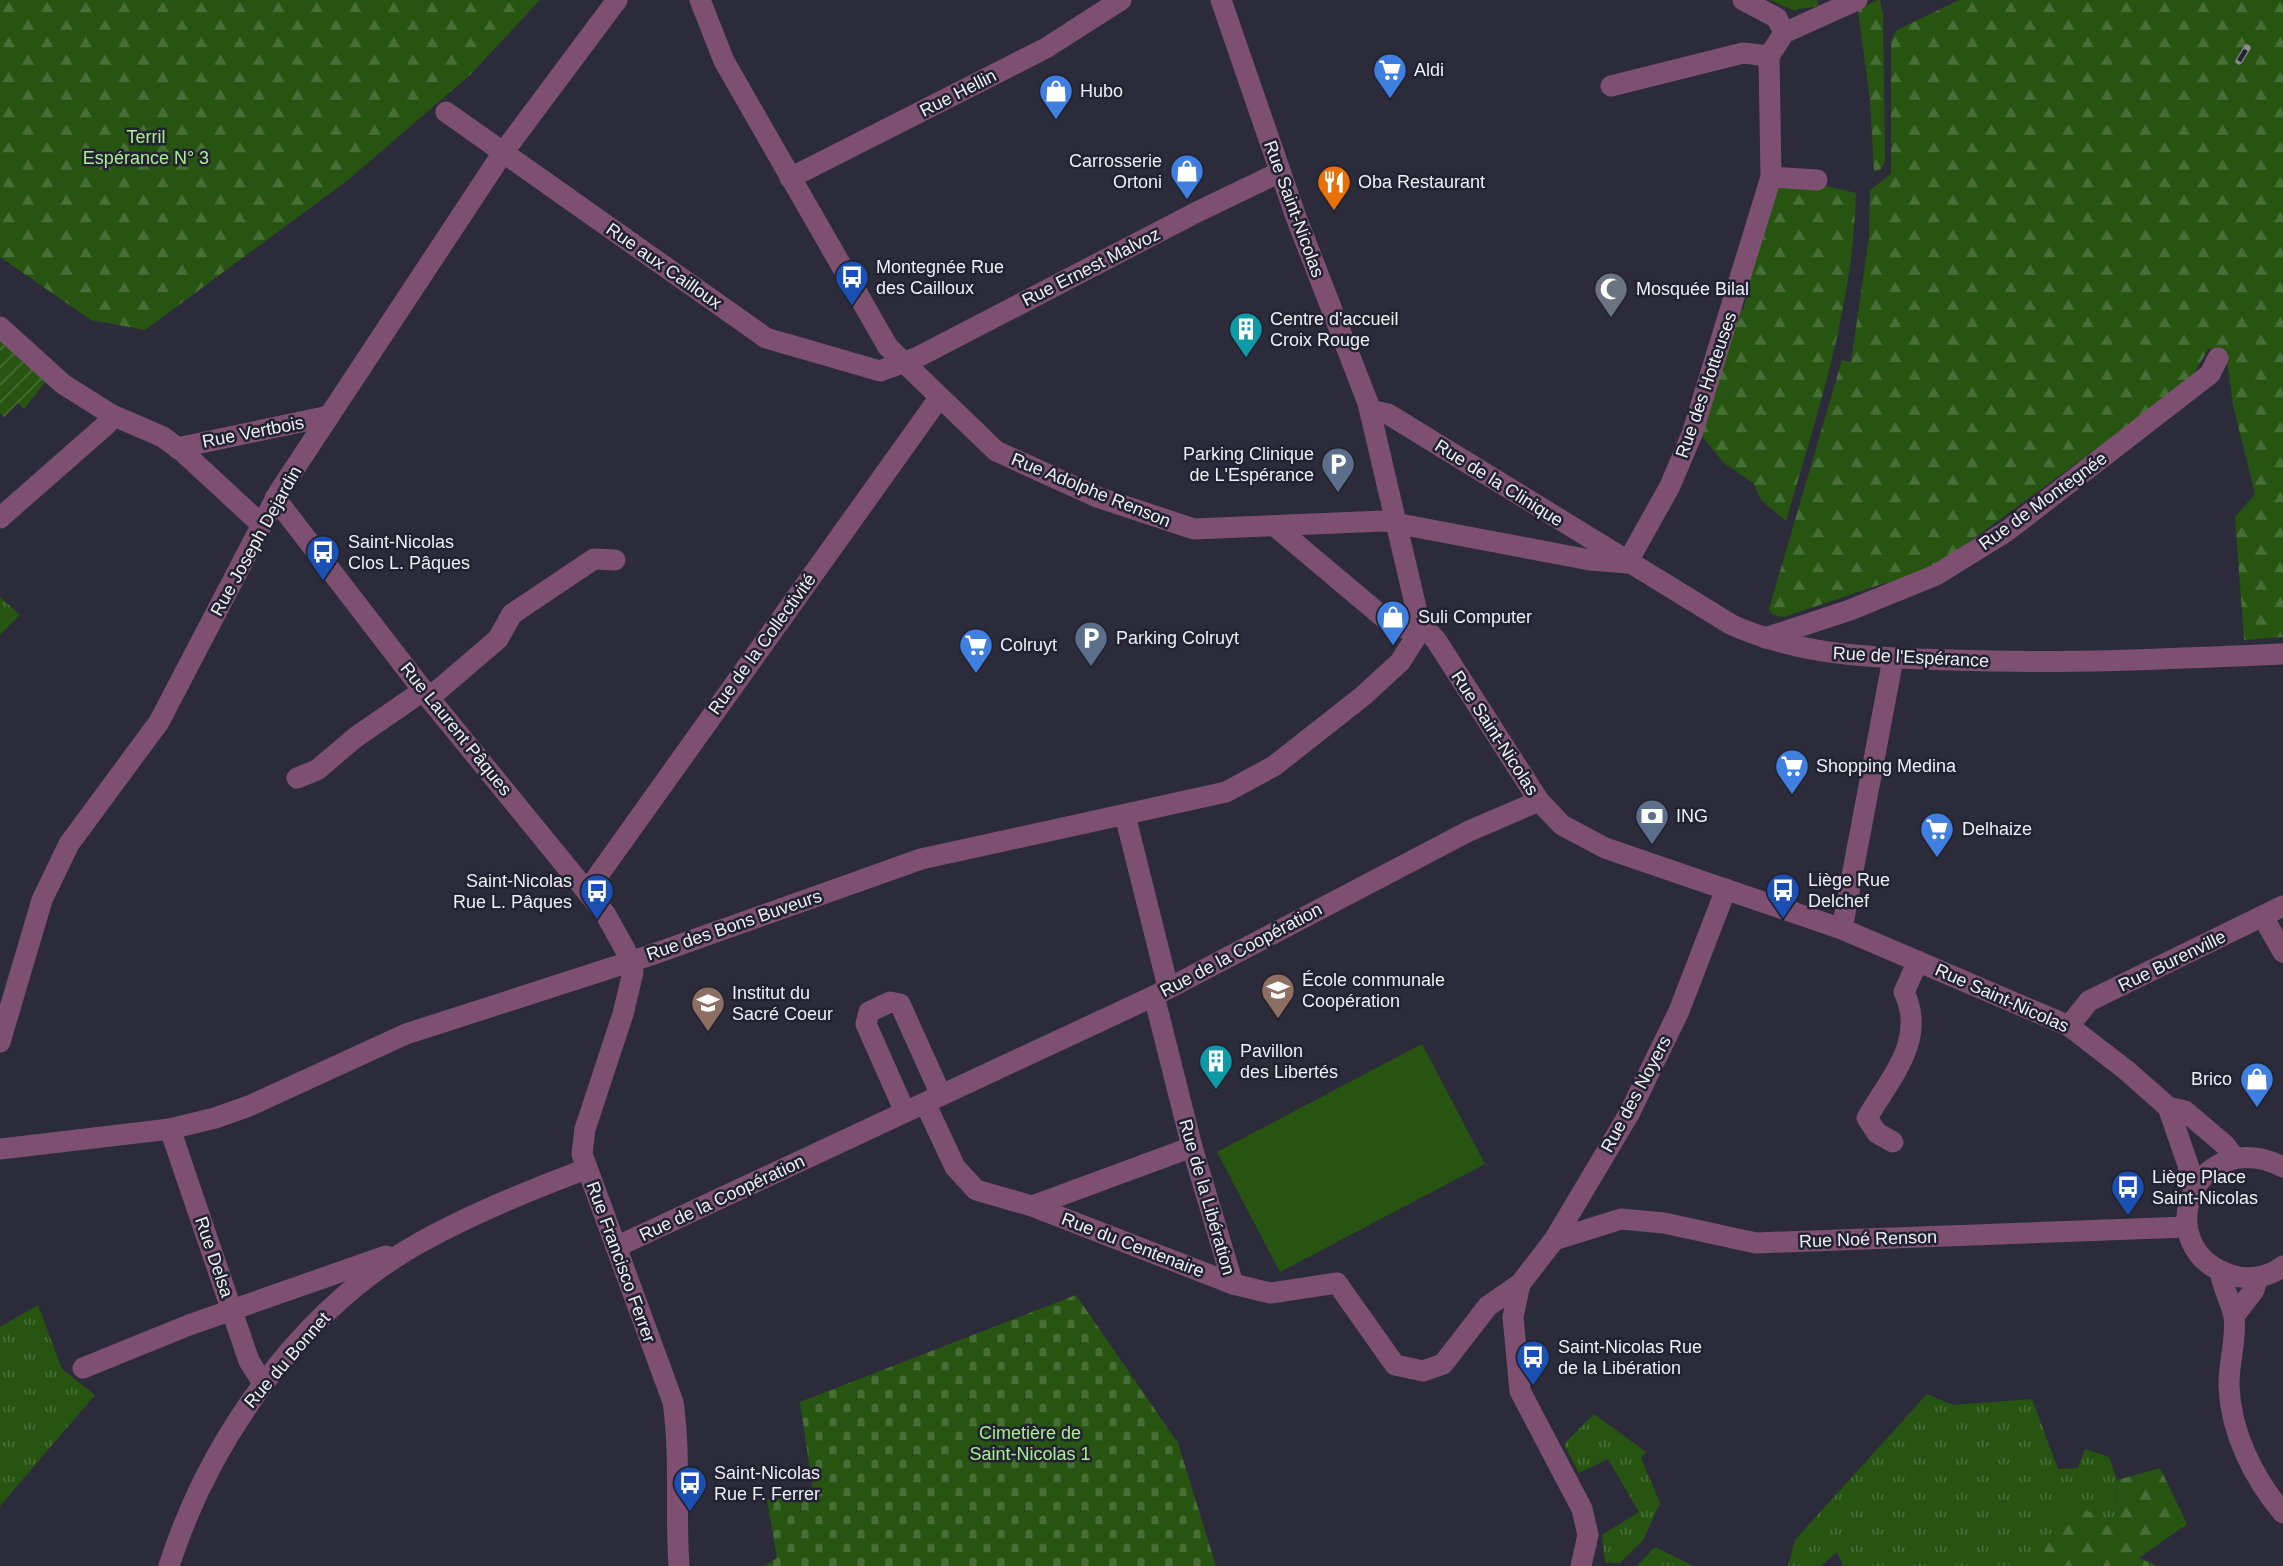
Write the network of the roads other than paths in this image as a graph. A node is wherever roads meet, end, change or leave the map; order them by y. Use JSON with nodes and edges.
{"nodes":[{"id":1,"x":617,"y":0,"type":"edge"},
{"id":2,"x":700,"y":0,"type":"edge"},
{"id":3,"x":1121,"y":0,"type":"edge"},
{"id":4,"x":1221,"y":0,"type":"edge"},
{"id":5,"x":1742,"y":0,"type":"edge"},
{"id":6,"x":1857,"y":0,"type":"edge"},
{"id":7,"x":1784,"y":33,"type":"junction"},
{"id":8,"x":1769,"y":56,"type":"junction"},
{"id":9,"x":1611,"y":86,"type":"dead end"},
{"id":10,"x":446,"y":112,"type":"dead end"},
{"id":11,"x":502,"y":154,"type":"junction"},
{"id":12,"x":1280,"y":172,"type":"junction"},
{"id":13,"x":1771,"y":177,"type":"junction"},
{"id":14,"x":790,"y":178,"type":"junction"},
{"id":15,"x":1817,"y":180,"type":"dead end"},
{"id":16,"x":0,"y":327,"type":"edge"},
{"id":17,"x":2218,"y":358,"type":"dead end"},
{"id":18,"x":902,"y":362,"type":"junction"},
{"id":19,"x":939,"y":398,"type":"junction"},
{"id":20,"x":1370,"y":410,"type":"junction"},
{"id":21,"x":329,"y":416,"type":"junction"},
{"id":22,"x":120,"y":418,"type":"junction"},
{"id":23,"x":177,"y":448,"type":"junction"},
{"id":24,"x":275,"y":498,"type":"junction"},
{"id":25,"x":0,"y":517,"type":"edge"},
{"id":26,"x":1396,"y":523,"type":"junction"},
{"id":27,"x":262,"y":525,"type":"junction"},
{"id":28,"x":1276,"y":527,"type":"junction"},
{"id":29,"x":615,"y":560,"type":"dead end"},
{"id":30,"x":1627,"y":563,"type":"junction"},
{"id":31,"x":1423,"y":626,"type":"junction"},
{"id":32,"x":1765,"y":638,"type":"junction"},
{"id":33,"x":2283,"y":654,"type":"edge"},
{"id":34,"x":1893,"y":659,"type":"junction"},
{"id":35,"x":426,"y":694,"type":"junction"},
{"id":36,"x":297,"y":778,"type":"dead end"},
{"id":37,"x":1539,"y":801,"type":"junction"},
{"id":38,"x":1125,"y":815,"type":"junction"},
{"id":39,"x":1720,"y":887,"type":"junction"},
{"id":40,"x":587,"y":891,"type":"junction"},
{"id":41,"x":2283,"y":906,"type":"edge"},
{"id":42,"x":2263,"y":917,"type":"junction"},
{"id":43,"x":1842,"y":929,"type":"junction"},
{"id":44,"x":2283,"y":952,"type":"edge"},
{"id":45,"x":1918,"y":961,"type":"junction"},
{"id":46,"x":631,"y":962,"type":"junction"},
{"id":47,"x":1161,"y":991,"type":"junction"},
{"id":48,"x":2070,"y":1026,"type":"junction"},
{"id":49,"x":0,"y":1042,"type":"edge"},
{"id":50,"x":933,"y":1099,"type":"junction"},
{"id":51,"x":2168,"y":1107,"type":"junction"},
{"id":52,"x":905,"y":1112,"type":"junction"},
{"id":53,"x":170,"y":1129,"type":"junction"},
{"id":54,"x":1893,"y":1142,"type":"dead end"},
{"id":55,"x":1192,"y":1147,"type":"junction"},
{"id":56,"x":0,"y":1149,"type":"edge"},
{"id":57,"x":2234,"y":1157,"type":"junction"},
{"id":58,"x":2283,"y":1166,"type":"edge"},
{"id":59,"x":586,"y":1169,"type":"junction"},
{"id":60,"x":2195,"y":1185,"type":"junction"},
{"id":61,"x":1032,"y":1206,"type":"junction"},
{"id":62,"x":2187,"y":1227,"type":"junction"},
{"id":63,"x":1554,"y":1240,"type":"junction"},
{"id":64,"x":615,"y":1247,"type":"junction"},
{"id":65,"x":401,"y":1254,"type":"junction"},
{"id":66,"x":2283,"y":1266,"type":"edge"},
{"id":67,"x":2220,"y":1271,"type":"junction"},
{"id":68,"x":2258,"y":1277,"type":"junction"},
{"id":69,"x":1233,"y":1284,"type":"junction"},
{"id":70,"x":1520,"y":1284,"type":"junction"},
{"id":71,"x":233,"y":1310,"type":"junction"},
{"id":72,"x":2234,"y":1316,"type":"junction"},
{"id":73,"x":83,"y":1368,"type":"dead end"},
{"id":74,"x":263,"y":1383,"type":"junction"},
{"id":75,"x":2283,"y":1513,"type":"edge"},
{"id":76,"x":169,"y":1566,"type":"edge"},
{"id":77,"x":680,"y":1566,"type":"edge"},
{"id":78,"x":1581,"y":1566,"type":"edge"}],
"edges":[{"from":1,"to":11,"type":"street","name":"Rue Joseph Dejardin"},
{"from":2,"to":14,"type":"street","name":"Rue Adolphe Renson"},
{"from":3,"to":14,"type":"street","name":"Rue Hellin"},
{"from":4,"to":12,"type":"street","name":"Rue Saint-Nicolas"},
{"from":5,"to":7,"type":"street"},
{"from":6,"to":7,"type":"street"},
{"from":7,"to":8,"type":"street"},
{"from":8,"to":9,"type":"street"},
{"from":8,"to":13,"type":"street","name":"Rue des Hotteuses"},
{"from":10,"to":11,"type":"street","name":"Rue aux Cailloux"},
{"from":11,"to":18,"type":"street","name":"Rue aux Cailloux"},
{"from":11,"to":21,"type":"street","name":"Rue Joseph Dejardin"},
{"from":12,"to":18,"type":"street","name":"Rue Ernest Malvoz"},
{"from":12,"to":20,"type":"street","name":"Rue Saint-Nicolas"},
{"from":13,"to":15,"type":"street"},
{"from":13,"to":30,"type":"street","name":"Rue des Hotteuses"},
{"from":14,"to":18,"type":"street","name":"Rue Adolphe Renson"},
{"from":16,"to":22,"type":"street","name":"Rue Vertbois"},
{"from":17,"to":32,"type":"street","name":"Rue de Montegnée"},
{"from":18,"to":19,"type":"street","name":"Rue Adolphe Renson"},
{"from":19,"to":28,"type":"street","name":"Rue Adolphe Renson"},
{"from":19,"to":40,"type":"street","name":"Rue de la Collectivité"},
{"from":20,"to":26,"type":"street","name":"Rue Saint-Nicolas"},
{"from":20,"to":30,"type":"street","name":"Rue de la Clinique"},
{"from":21,"to":23,"type":"street","name":"Rue Vertbois"},
{"from":21,"to":24,"type":"street","name":"Rue Joseph Dejardin"},
{"from":22,"to":23,"type":"street","name":"Rue Vertbois"},
{"from":22,"to":25,"type":"street"},
{"from":23,"to":27,"type":"street","name":"Rue Vertbois"},
{"from":24,"to":27,"type":"street","name":"Rue Joseph Dejardin"},
{"from":24,"to":35,"type":"street","name":"Rue Laurent Pâques"},
{"from":26,"to":28,"type":"street","name":"Rue Adolphe Renson"},
{"from":26,"to":30,"type":"street","name":"Rue de l'Espérance"},
{"from":26,"to":31,"type":"street","name":"Rue Saint-Nicolas"},
{"from":27,"to":49,"type":"street","name":"Rue Joseph Dejardin"},
{"from":28,"to":31,"type":"street"},
{"from":29,"to":35,"type":"street"},
{"from":30,"to":32,"type":"street","name":"Rue de l'Espérance"},
{"from":31,"to":37,"type":"street","name":"Rue Saint-Nicolas"},
{"from":31,"to":38,"type":"street","name":"Rue des Bons Buveurs"},
{"from":32,"to":34,"type":"street","name":"Rue de l'Espérance"},
{"from":33,"to":34,"type":"street","name":"Rue de l'Espérance"},
{"from":34,"to":43,"type":"street"},
{"from":35,"to":36,"type":"street"},
{"from":35,"to":40,"type":"street","name":"Rue Laurent Pâques"},
{"from":37,"to":39,"type":"street","name":"Rue Saint-Nicolas"},
{"from":37,"to":47,"type":"street","name":"Rue de la Coopération"},
{"from":38,"to":46,"type":"street","name":"Rue des Bons Buveurs"},
{"from":38,"to":47,"type":"street","name":"Rue de la Libération"},
{"from":39,"to":43,"type":"street","name":"Rue Saint-Nicolas"},
{"from":39,"to":63,"type":"street","name":"Rue des Noyers"},
{"from":40,"to":46,"type":"street","name":"Rue Laurent Pâques"},
{"from":41,"to":42,"type":"street","name":"Rue Burenville"},
{"from":42,"to":44,"type":"street"},
{"from":42,"to":48,"type":"street","name":"Rue Burenville"},
{"from":43,"to":45,"type":"street","name":"Rue Saint-Nicolas"},
{"from":45,"to":48,"type":"street","name":"Rue Saint-Nicolas"},
{"from":45,"to":54,"type":"street"},
{"from":46,"to":53,"type":"street","name":"Rue des Bons Buveurs"},
{"from":46,"to":59,"type":"street","name":"Rue Francisco Ferrer"},
{"from":47,"to":50,"type":"street","name":"Rue de la Coopération"},
{"from":47,"to":55,"type":"street","name":"Rue de la Libération"},
{"from":48,"to":51,"type":"street","name":"Rue Saint-Nicolas"},
{"from":50,"to":52,"type":"street","name":"Rue de la Coopération"},
{"from":50,"to":52,"type":"street"},
{"from":50,"to":61,"type":"street","name":"Rue du Centenaire"},
{"from":51,"to":57,"type":"street","name":"Rue Saint-Nicolas"},
{"from":51,"to":60,"type":"street"},
{"from":52,"to":64,"type":"street","name":"Rue de la Coopération"},
{"from":53,"to":56,"type":"street","name":"Rue des Bons Buveurs"},
{"from":53,"to":71,"type":"street","name":"Rue Delsa"},
{"from":55,"to":61,"type":"street","name":"Rue du Centenaire"},
{"from":55,"to":69,"type":"street","name":"Rue de la Libération"},
{"from":57,"to":58,"type":"street"},
{"from":57,"to":60,"type":"street"},
{"from":59,"to":64,"type":"street","name":"Rue Francisco Ferrer"},
{"from":59,"to":65,"type":"street","name":"Rue du Bonnet"},
{"from":60,"to":62,"type":"street"},
{"from":61,"to":69,"type":"street","name":"Rue du Centenaire"},
{"from":62,"to":63,"type":"street","name":"Rue Noé Renson"},
{"from":62,"to":67,"type":"street"},
{"from":63,"to":70,"type":"street","name":"Rue des Noyers"},
{"from":64,"to":77,"type":"street","name":"Rue Francisco Ferrer"},
{"from":65,"to":71,"type":"street","name":"Rue du Bonnet"},
{"from":65,"to":74,"type":"street","name":"Rue du Bonnet"},
{"from":66,"to":68,"type":"street"},
{"from":67,"to":68,"type":"street"},
{"from":67,"to":72,"type":"street"},
{"from":68,"to":72,"type":"street"},
{"from":69,"to":70,"type":"street","name":"Rue de la Libération"},
{"from":70,"to":78,"type":"street"},
{"from":71,"to":73,"type":"street","name":"Rue du Bonnet"},
{"from":71,"to":74,"type":"street","name":"Rue Delsa"},
{"from":72,"to":75,"type":"street"},
{"from":74,"to":76,"type":"street","name":"Rue du Bonnet"}]}
